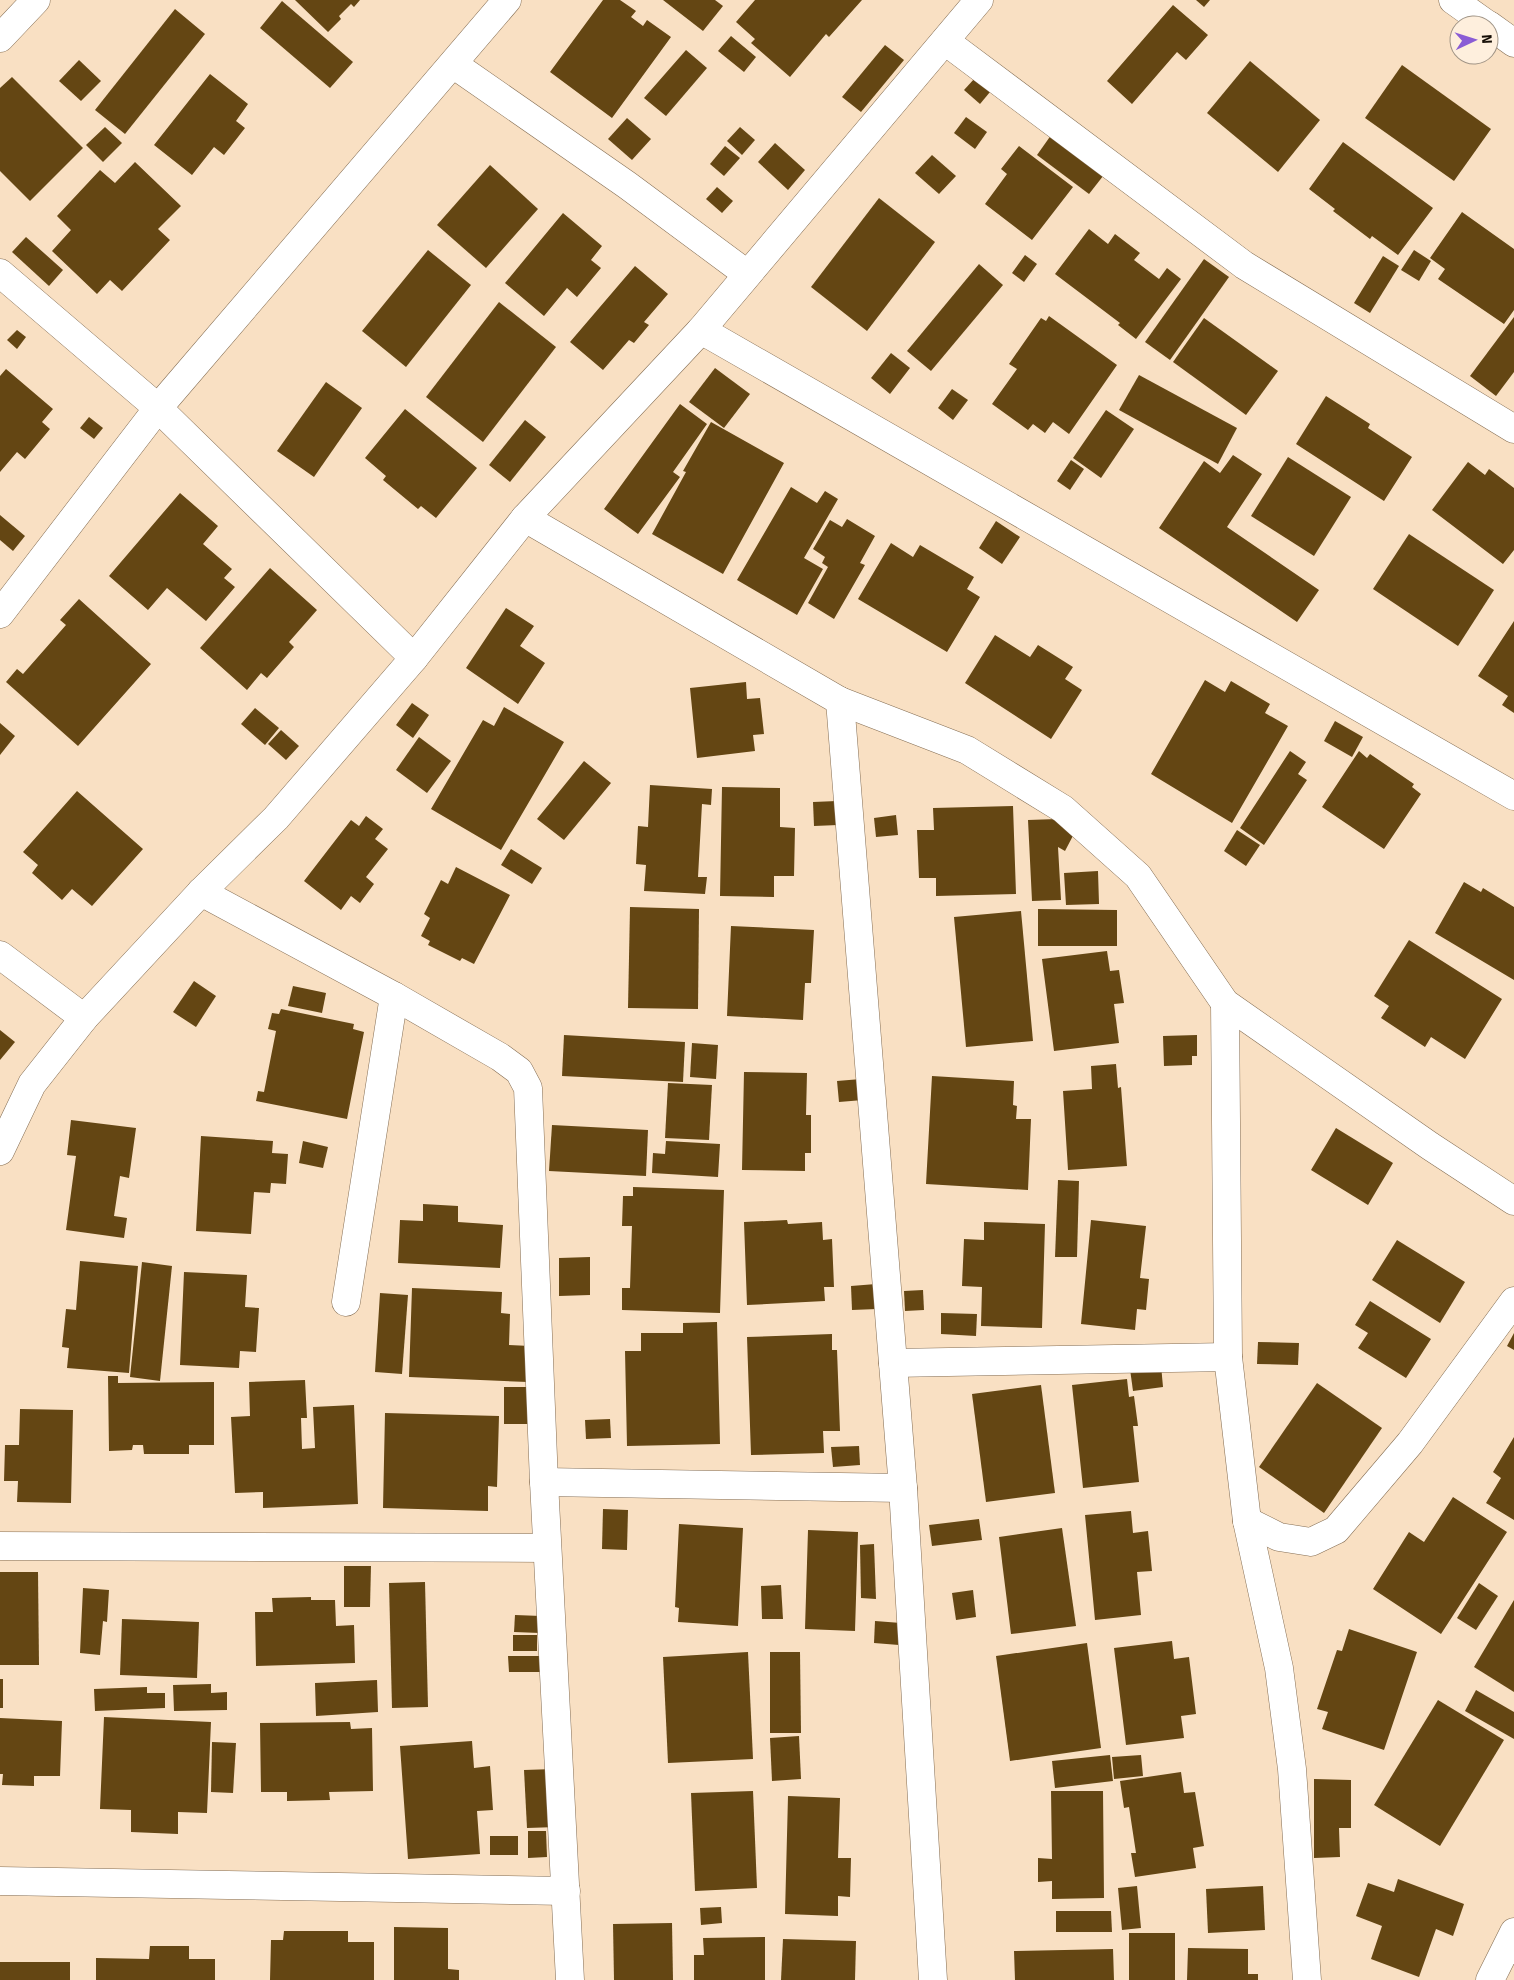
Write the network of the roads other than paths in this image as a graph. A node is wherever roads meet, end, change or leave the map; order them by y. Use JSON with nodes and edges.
{"nodes":[{"id":1,"x":36,"y":0,"type":"edge"},
{"id":2,"x":507,"y":0,"type":"edge"},
{"id":3,"x":980,"y":0,"type":"edge"},
{"id":4,"x":1453,"y":0,"type":"edge"},
{"id":5,"x":1475,"y":15,"type":"edge"},
{"id":6,"x":1499,"y":32,"type":"edge"},
{"id":7,"x":0,"y":38,"type":"edge"},
{"id":8,"x":945,"y":41,"type":"junction"},
{"id":9,"x":1514,"y":43,"type":"edge"},
{"id":10,"x":453,"y":64,"type":"junction"},
{"id":11,"x":0,"y":273,"type":"edge"},
{"id":12,"x":747,"y":274,"type":"junction"},
{"id":13,"x":701,"y":330,"type":"junction"},
{"id":14,"x":158,"y":408,"type":"junction"},
{"id":15,"x":1514,"y":429,"type":"edge"},
{"id":16,"x":525,"y":518,"type":"junction"},
{"id":17,"x":0,"y":614,"type":"edge"},
{"id":18,"x":414,"y":658,"type":"junction"},
{"id":19,"x":840,"y":701,"type":"junction"},
{"id":20,"x":1514,"y":796,"type":"edge"},
{"id":21,"x":201,"y":892,"type":"junction"},
{"id":22,"x":0,"y":955,"type":"edge"},
{"id":23,"x":394,"y":996,"type":"junction"},
{"id":24,"x":1225,"y":1003,"type":"junction"},
{"id":25,"x":84,"y":1018,"type":"junction"},
{"id":26,"x":0,"y":1151,"type":"edge"},
{"id":27,"x":1514,"y":1201,"type":"edge"},
{"id":28,"x":1514,"y":1301,"type":"edge"},
{"id":29,"x":346,"y":1302,"type":"dead end"},
{"id":30,"x":1228,"y":1357,"type":"junction"},
{"id":31,"x":893,"y":1363,"type":"junction"},
{"id":32,"x":544,"y":1482,"type":"junction"},
{"id":33,"x":903,"y":1488,"type":"junction"},
{"id":34,"x":1247,"y":1521,"type":"junction"},
{"id":35,"x":0,"y":1546,"type":"edge"},
{"id":36,"x":547,"y":1548,"type":"junction"},
{"id":37,"x":0,"y":1881,"type":"edge"},
{"id":38,"x":566,"y":1892,"type":"junction"},
{"id":39,"x":1514,"y":1932,"type":"edge"},
{"id":40,"x":570,"y":1980,"type":"edge"},
{"id":41,"x":933,"y":1980,"type":"edge"},
{"id":42,"x":1307,"y":1980,"type":"edge"},
{"id":43,"x":1490,"y":1980,"type":"edge"}],
"edges":[{"from":1,"to":7,"type":"street"},
{"from":2,"to":10,"type":"street"},
{"from":3,"to":8,"type":"street"},
{"from":4,"to":5,"type":"street"},
{"from":6,"to":9,"type":"street"},
{"from":8,"to":12,"type":"street"},
{"from":8,"to":15,"type":"street"},
{"from":10,"to":12,"type":"street"},
{"from":10,"to":14,"type":"street"},
{"from":11,"to":14,"type":"street"},
{"from":12,"to":13,"type":"street"},
{"from":13,"to":16,"type":"street"},
{"from":13,"to":20,"type":"street"},
{"from":14,"to":17,"type":"street"},
{"from":14,"to":18,"type":"street"},
{"from":16,"to":18,"type":"street"},
{"from":16,"to":19,"type":"street"},
{"from":18,"to":21,"type":"street"},
{"from":19,"to":24,"type":"street"},
{"from":19,"to":31,"type":"street"},
{"from":21,"to":23,"type":"street"},
{"from":21,"to":25,"type":"street"},
{"from":22,"to":25,"type":"street"},
{"from":23,"to":29,"type":"street"},
{"from":23,"to":32,"type":"street"},
{"from":24,"to":27,"type":"street"},
{"from":24,"to":30,"type":"street"},
{"from":25,"to":26,"type":"street"},
{"from":28,"to":34,"type":"street"},
{"from":30,"to":31,"type":"street"},
{"from":30,"to":34,"type":"street"},
{"from":31,"to":33,"type":"street"},
{"from":32,"to":33,"type":"street"},
{"from":32,"to":36,"type":"street"},
{"from":33,"to":41,"type":"street"},
{"from":34,"to":42,"type":"street"},
{"from":35,"to":36,"type":"street"},
{"from":36,"to":38,"type":"street"},
{"from":37,"to":38,"type":"street"},
{"from":38,"to":40,"type":"street"},
{"from":39,"to":43,"type":"street"}]}
